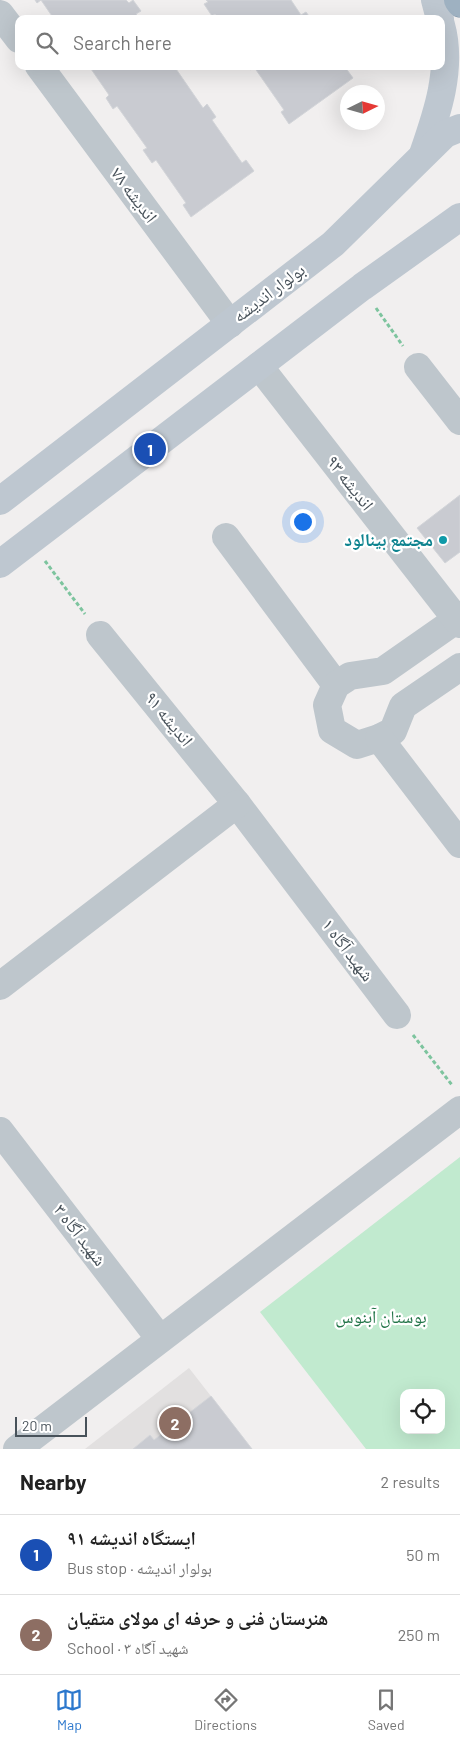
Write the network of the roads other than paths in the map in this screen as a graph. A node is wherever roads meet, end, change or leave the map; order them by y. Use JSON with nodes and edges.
{"nodes":[{"id":1,"x":435,"y":0,"type":"edge"},
{"id":2,"x":458,"y":0,"type":"edge"},
{"id":3,"x":460,"y":3,"type":"edge"},
{"id":4,"x":0,"y":14,"type":"edge"},
{"id":5,"x":439,"y":15,"type":"edge"},
{"id":6,"x":15,"y":34,"type":"edge"},
{"id":7,"x":42,"y":70,"type":"edge"},
{"id":8,"x":445,"y":70,"type":"edge"},
{"id":9,"x":460,"y":128,"type":"edge"},
{"id":10,"x":423,"y":155,"type":"junction"},
{"id":11,"x":460,"y":217,"type":"edge"},
{"id":12,"x":230,"y":324,"type":"junction"},
{"id":13,"x":259,"y":366,"type":"junction"},
{"id":14,"x":418,"y":367,"type":"road end"},
{"id":15,"x":460,"y":421,"type":"edge"},
{"id":16,"x":0,"y":502,"type":"edge"},
{"id":17,"x":226,"y":537,"type":"dead end"},
{"id":18,"x":0,"y":564,"type":"edge"},
{"id":19,"x":458,"y":622,"type":"edge"},
{"id":20,"x":100,"y":635,"type":"road end"},
{"id":21,"x":460,"y":667,"type":"edge"},
{"id":22,"x":336,"y":685,"type":"junction"},
{"id":23,"x":379,"y":738,"type":"junction"},
{"id":24,"x":237,"y":804,"type":"junction"},
{"id":25,"x":460,"y":844,"type":"edge"},
{"id":26,"x":0,"y":986,"type":"edge"},
{"id":27,"x":397,"y":1015,"type":"road end"},
{"id":28,"x":457,"y":1099,"type":"edge"},
{"id":29,"x":0,"y":1132,"type":"edge"},
{"id":30,"x":160,"y":1339,"type":"junction"},
{"id":31,"x":16,"y":1449,"type":"edge"}],
"edges":[{"from":1,"to":5,"type":"main road"},
{"from":2,"to":3,"type":"highway"},
{"from":4,"to":6,"type":"street"},
{"from":7,"to":12,"type":"street","name":"اندیشه ۷۸"},
{"from":8,"to":10,"type":"main road","name":"بولوار اندیشه"},
{"from":9,"to":10,"type":"main road"},
{"from":10,"to":12,"type":"main road","name":"بولوار اندیشه"},
{"from":11,"to":13,"type":"main road"},
{"from":12,"to":16,"type":"main road","name":"بولوار اندیشه"},
{"from":13,"to":18,"type":"main road"},
{"from":13,"to":19,"type":"street","name":"اندیشه ۹۳"},
{"from":14,"to":15,"type":"street"},
{"from":17,"to":22,"type":"street"},
{"from":19,"to":22,"type":"street"},
{"from":20,"to":24,"type":"street","name":"اندیشه ۹۱"},
{"from":21,"to":23,"type":"street"},
{"from":22,"to":23,"type":"street"},
{"from":23,"to":25,"type":"street"},
{"from":24,"to":26,"type":"street"},
{"from":24,"to":27,"type":"street","name":"شهید آگاه ۱"},
{"from":28,"to":30,"type":"street"},
{"from":29,"to":30,"type":"street","name":"شهید آگاه ۳"},
{"from":30,"to":31,"type":"street"}]}
